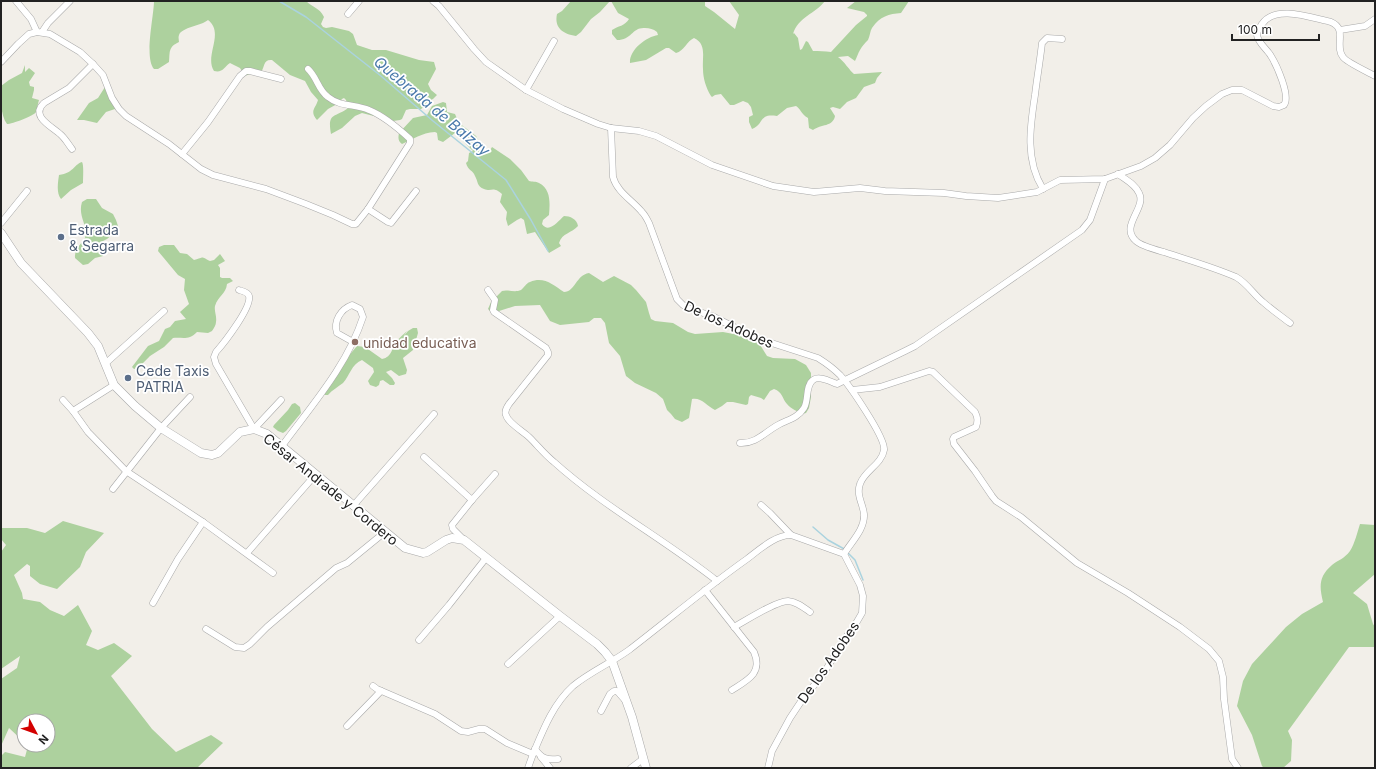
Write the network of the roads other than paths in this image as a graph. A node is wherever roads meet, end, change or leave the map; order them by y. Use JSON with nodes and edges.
{"nodes":[{"id":1,"x":16,"y":1,"type":"edge"},
{"id":2,"x":70,"y":1,"type":"edge"},
{"id":3,"x":359,"y":1,"type":"edge"},
{"id":4,"x":433,"y":1,"type":"edge"},
{"id":5,"x":348,"y":14,"type":"dead end"},
{"id":6,"x":1375,"y":20,"type":"edge"},
{"id":7,"x":1340,"y":30,"type":"junction"},
{"id":8,"x":39,"y":32,"type":"junction"},
{"id":9,"x":1062,"y":39,"type":"dead end"},
{"id":10,"x":554,"y":41,"type":"dead end"},
{"id":11,"x":1,"y":62,"type":"edge"},
{"id":12,"x":93,"y":64,"type":"junction"},
{"id":13,"x":308,"y":69,"type":"dead end"},
{"id":14,"x":1375,"y":76,"type":"edge"},
{"id":15,"x":281,"y":79,"type":"dead end"},
{"id":16,"x":526,"y":90,"type":"junction"},
{"id":17,"x":611,"y":128,"type":"junction"},
{"id":18,"x":72,"y":149,"type":"dead end"},
{"id":19,"x":182,"y":154,"type":"junction"},
{"id":20,"x":1118,"y":174,"type":"junction"},
{"id":21,"x":1105,"y":179,"type":"junction"},
{"id":22,"x":1043,"y":189,"type":"junction"},
{"id":23,"x":27,"y":190,"type":"dead end"},
{"id":24,"x":416,"y":191,"type":"dead end"},
{"id":25,"x":368,"y":209,"type":"junction"},
{"id":26,"x":1,"y":223,"type":"edge"},
{"id":27,"x":1,"y":233,"type":"edge"},
{"id":28,"x":239,"y":290,"type":"dead end"},
{"id":29,"x":488,"y":290,"type":"dead end"},
{"id":30,"x":164,"y":311,"type":"dead end"},
{"id":31,"x":1290,"y":323,"type":"dead end"},
{"id":32,"x":353,"y":342,"type":"junction"},
{"id":33,"x":106,"y":363,"type":"junction"},
{"id":34,"x":844,"y":380,"type":"junction"},
{"id":35,"x":114,"y":385,"type":"junction"},
{"id":36,"x":852,"y":390,"type":"junction"},
{"id":37,"x":190,"y":397,"type":"dead end"},
{"id":38,"x":63,"y":400,"type":"dead end"},
{"id":39,"x":280,"y":400,"type":"dead end"},
{"id":40,"x":73,"y":410,"type":"junction"},
{"id":41,"x":434,"y":414,"type":"dead end"},
{"id":42,"x":162,"y":428,"type":"junction"},
{"id":43,"x":254,"y":429,"type":"junction"},
{"id":44,"x":740,"y":443,"type":"dead end"},
{"id":45,"x":282,"y":446,"type":"junction"},
{"id":46,"x":424,"y":457,"type":"dead end"},
{"id":47,"x":126,"y":471,"type":"junction"},
{"id":48,"x":316,"y":474,"type":"junction"},
{"id":49,"x":495,"y":474,"type":"dead end"},
{"id":50,"x":113,"y":489,"type":"dead end"},
{"id":51,"x":472,"y":500,"type":"junction"},
{"id":52,"x":761,"y":505,"type":"dead end"},
{"id":53,"x":353,"y":506,"type":"junction"},
{"id":54,"x":203,"y":522,"type":"junction"},
{"id":55,"x":385,"y":532,"type":"junction"},
{"id":56,"x":791,"y":535,"type":"junction"},
{"id":57,"x":464,"y":540,"type":"junction"},
{"id":58,"x":247,"y":553,"type":"junction"},
{"id":59,"x":845,"y":553,"type":"junction"},
{"id":60,"x":486,"y":558,"type":"junction"},
{"id":61,"x":273,"y":573,"type":"dead end"},
{"id":62,"x":717,"y":581,"type":"junction"},
{"id":63,"x":705,"y":590,"type":"junction"},
{"id":64,"x":153,"y":603,"type":"dead end"},
{"id":65,"x":810,"y":612,"type":"dead end"},
{"id":66,"x":560,"y":616,"type":"junction"},
{"id":67,"x":734,"y":627,"type":"junction"},
{"id":68,"x":206,"y":629,"type":"dead end"},
{"id":69,"x":419,"y":640,"type":"dead end"},
{"id":70,"x":612,"y":660,"type":"junction"},
{"id":71,"x":508,"y":664,"type":"dead end"},
{"id":72,"x":373,"y":686,"type":"dead end"},
{"id":73,"x":732,"y":690,"type":"dead end"},
{"id":74,"x":381,"y":691,"type":"junction"},
{"id":75,"x":627,"y":702,"type":"junction"},
{"id":76,"x":601,"y":711,"type":"dead end"},
{"id":77,"x":348,"y":726,"type":"dead end"},
{"id":78,"x":534,"y":752,"type":"junction"},
{"id":79,"x":540,"y":756,"type":"junction"},
{"id":80,"x":558,"y":759,"type":"dead end"},
{"id":81,"x":644,"y":759,"type":"junction"},
{"id":82,"x":528,"y":768,"type":"edge"},
{"id":83,"x":550,"y":768,"type":"edge"},
{"id":84,"x":631,"y":768,"type":"edge"},
{"id":85,"x":646,"y":768,"type":"edge"},
{"id":86,"x":768,"y":768,"type":"edge"},
{"id":87,"x":1238,"y":768,"type":"edge"}],
"edges":[{"from":1,"to":8,"type":"street"},
{"from":2,"to":8,"type":"street"},
{"from":3,"to":5,"type":"street"},
{"from":4,"to":16,"type":"street"},
{"from":6,"to":7,"type":"street"},
{"from":7,"to":14,"type":"street"},
{"from":7,"to":20,"type":"street"},
{"from":8,"to":11,"type":"street"},
{"from":8,"to":12,"type":"street"},
{"from":9,"to":22,"type":"street"},
{"from":10,"to":16,"type":"street"},
{"from":12,"to":18,"type":"street"},
{"from":12,"to":19,"type":"street"},
{"from":13,"to":25,"type":"street"},
{"from":15,"to":19,"type":"street"},
{"from":16,"to":17,"type":"street"},
{"from":17,"to":22,"type":"street"},
{"from":17,"to":34,"type":"street","name":"De los Adobes"},
{"from":19,"to":25,"type":"street"},
{"from":20,"to":21,"type":"street"},
{"from":20,"to":31,"type":"street"},
{"from":21,"to":22,"type":"street"},
{"from":21,"to":34,"type":"street"},
{"from":23,"to":26,"type":"street"},
{"from":24,"to":25,"type":"street"},
{"from":27,"to":33,"type":"street","name":"César Andrade y Cordero"},
{"from":28,"to":43,"type":"street"},
{"from":29,"to":62,"type":"street"},
{"from":30,"to":33,"type":"street"},
{"from":32,"to":32,"type":"street"},
{"from":32,"to":45,"type":"street"},
{"from":33,"to":35,"type":"street","name":"César Andrade y Cordero"},
{"from":34,"to":36,"type":"street","name":"De los Adobes"},
{"from":34,"to":44,"type":"street"},
{"from":35,"to":40,"type":"street"},
{"from":35,"to":42,"type":"street","name":"César Andrade y Cordero"},
{"from":36,"to":59,"type":"street","name":"De los Adobes"},
{"from":36,"to":87,"type":"street"},
{"from":37,"to":42,"type":"street"},
{"from":38,"to":40,"type":"street"},
{"from":39,"to":43,"type":"street"},
{"from":40,"to":47,"type":"street"},
{"from":41,"to":53,"type":"street"},
{"from":42,"to":43,"type":"street","name":"César Andrade y Cordero"},
{"from":42,"to":47,"type":"street"},
{"from":43,"to":45,"type":"street","name":"César Andrade y Cordero"},
{"from":45,"to":48,"type":"street","name":"César Andrade y Cordero"},
{"from":46,"to":51,"type":"street"},
{"from":47,"to":50,"type":"street"},
{"from":47,"to":54,"type":"street"},
{"from":48,"to":53,"type":"street","name":"César Andrade y Cordero"},
{"from":48,"to":58,"type":"street"},
{"from":49,"to":51,"type":"street"},
{"from":51,"to":57,"type":"street"},
{"from":52,"to":56,"type":"street"},
{"from":53,"to":55,"type":"street","name":"César Andrade y Cordero"},
{"from":54,"to":58,"type":"street"},
{"from":54,"to":64,"type":"street"},
{"from":55,"to":57,"type":"street","name":"César Andrade y Cordero"},
{"from":55,"to":68,"type":"street"},
{"from":56,"to":59,"type":"street"},
{"from":56,"to":62,"type":"street"},
{"from":57,"to":60,"type":"street"},
{"from":58,"to":61,"type":"street"},
{"from":59,"to":86,"type":"street","name":"De los Adobes"},
{"from":60,"to":66,"type":"street"},
{"from":60,"to":69,"type":"street"},
{"from":62,"to":63,"type":"street"},
{"from":63,"to":67,"type":"street"},
{"from":63,"to":70,"type":"street"},
{"from":65,"to":67,"type":"street"},
{"from":66,"to":70,"type":"street"},
{"from":66,"to":71,"type":"street"},
{"from":67,"to":73,"type":"street"},
{"from":70,"to":75,"type":"street"},
{"from":70,"to":78,"type":"street"},
{"from":72,"to":74,"type":"street"},
{"from":74,"to":77,"type":"street"},
{"from":74,"to":78,"type":"street"},
{"from":75,"to":76,"type":"street"},
{"from":75,"to":81,"type":"street"},
{"from":78,"to":79,"type":"street"},
{"from":78,"to":82,"type":"street"},
{"from":79,"to":80,"type":"street"},
{"from":79,"to":83,"type":"street"},
{"from":81,"to":84,"type":"street"},
{"from":81,"to":85,"type":"street"}]}
